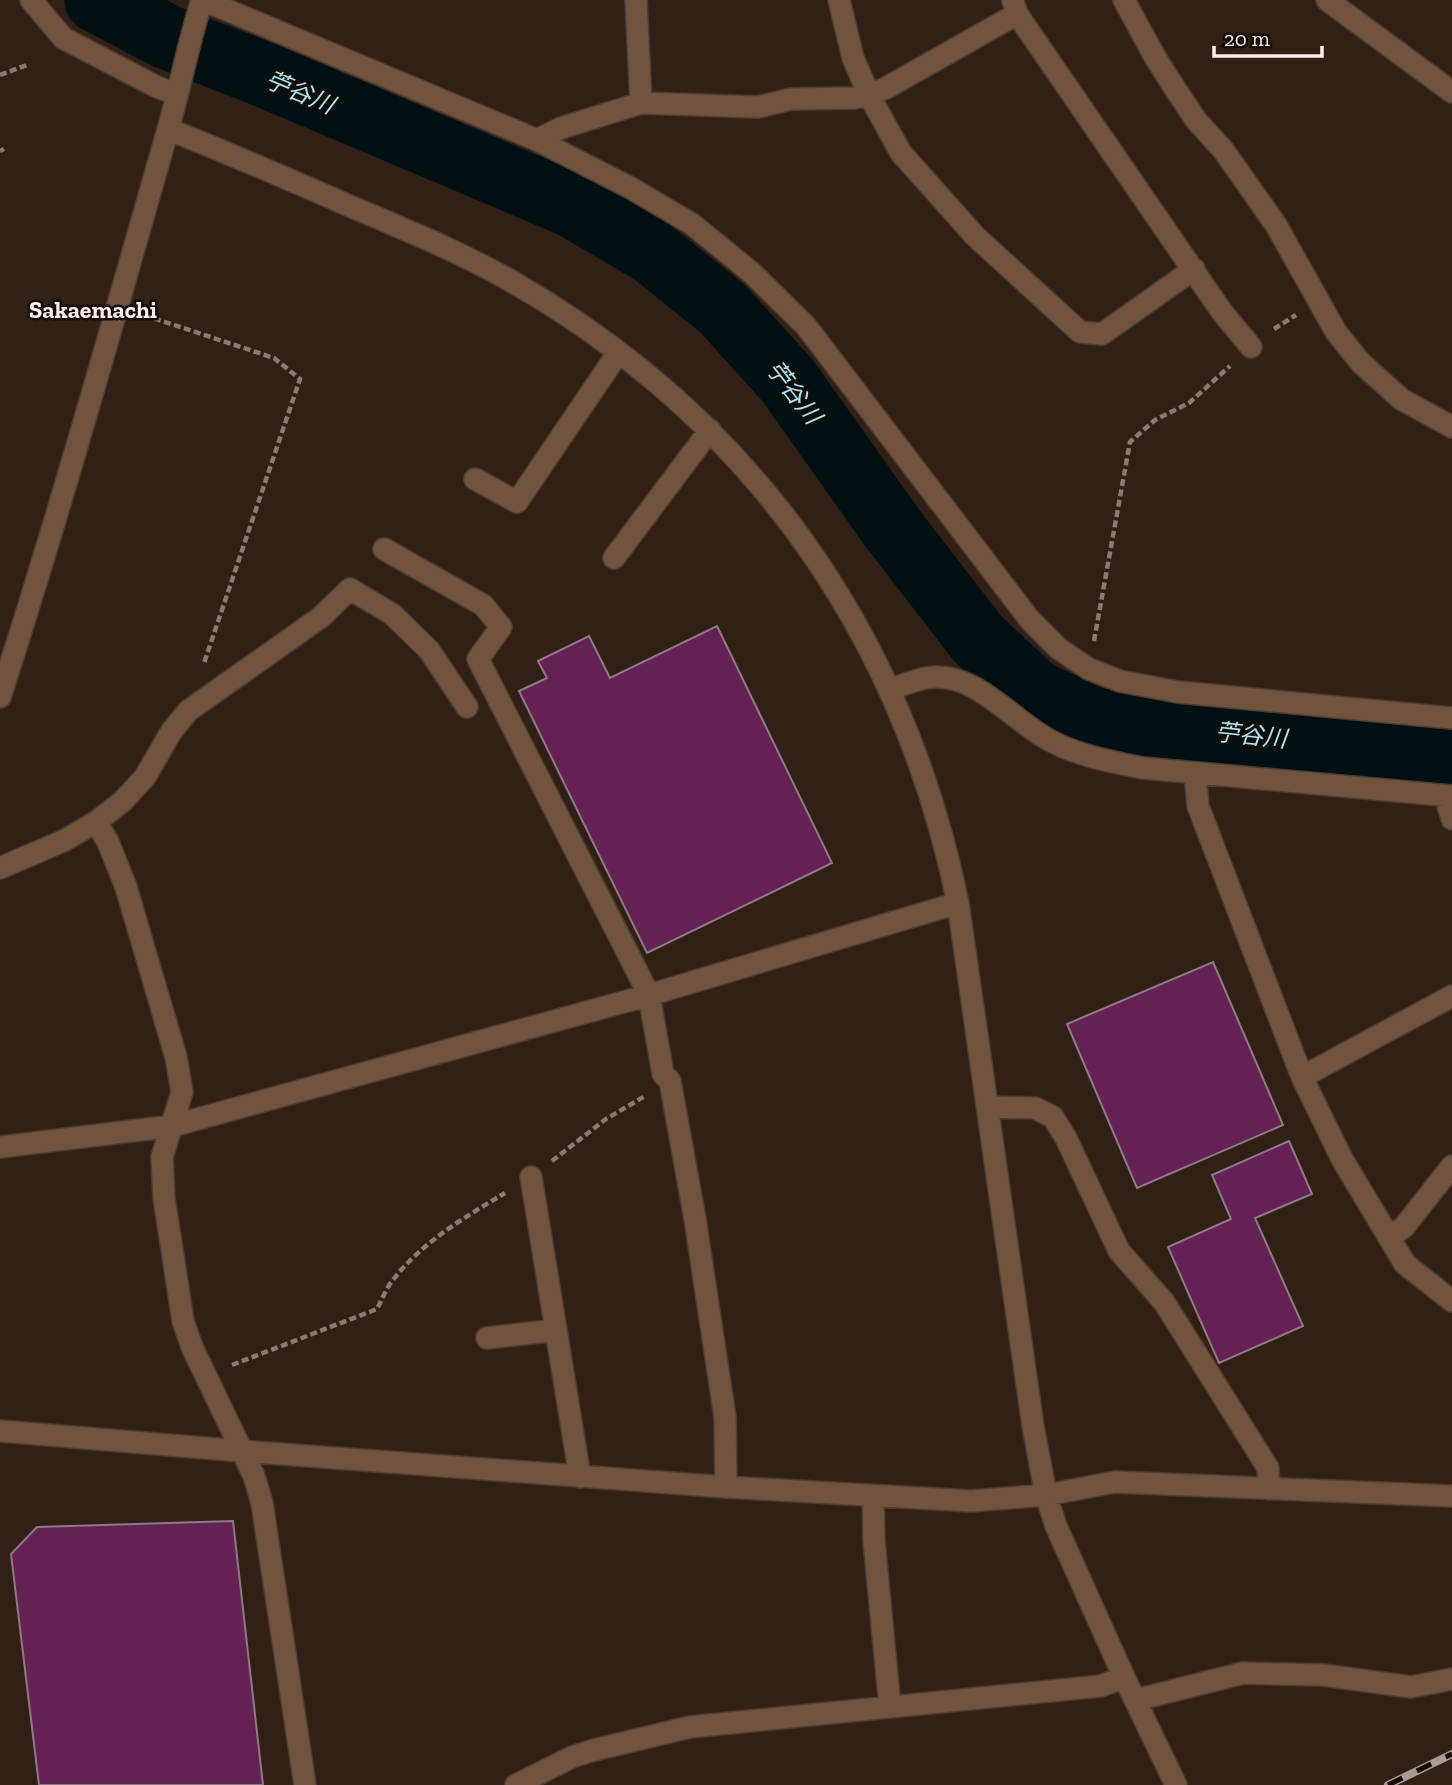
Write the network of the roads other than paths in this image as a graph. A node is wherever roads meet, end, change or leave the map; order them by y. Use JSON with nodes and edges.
{"nodes":[{"id":1,"x":31,"y":0,"type":"edge"},
{"id":2,"x":636,"y":0,"type":"edge"},
{"id":3,"x":839,"y":0,"type":"edge"},
{"id":4,"x":1124,"y":0,"type":"edge"},
{"id":5,"x":1327,"y":0,"type":"edge"},
{"id":6,"x":201,"y":4,"type":"edge"},
{"id":7,"x":1015,"y":7,"type":"edge"},
{"id":8,"x":179,"y":89,"type":"junction"},
{"id":9,"x":1452,"y":92,"type":"edge"},
{"id":10,"x":869,"y":95,"type":"junction"},
{"id":11,"x":641,"y":103,"type":"junction"},
{"id":12,"x":168,"y":129,"type":"junction"},
{"id":13,"x":537,"y":140,"type":"junction"},
{"id":14,"x":1194,"y":269,"type":"junction"},
{"id":15,"x":1251,"y":348,"type":"road end"},
{"id":16,"x":618,"y":353,"type":"junction"},
{"id":17,"x":1452,"y":427,"type":"edge"},
{"id":18,"x":710,"y":430,"type":"junction"},
{"id":19,"x":475,"y":479,"type":"dead end"},
{"id":20,"x":384,"y":548,"type":"dead end"},
{"id":21,"x":614,"y":558,"type":"dead end"},
{"id":22,"x":890,"y":690,"type":"junction"},
{"id":23,"x":0,"y":697,"type":"edge"},
{"id":24,"x":467,"y":707,"type":"dead end"},
{"id":25,"x":1452,"y":718,"type":"edge"},
{"id":26,"x":1195,"y":774,"type":"junction"},
{"id":27,"x":1448,"y":796,"type":"edge"},
{"id":28,"x":1452,"y":820,"type":"edge"},
{"id":29,"x":96,"y":822,"type":"junction"},
{"id":30,"x":0,"y":868,"type":"edge"},
{"id":31,"x":958,"y":903,"type":"junction"},
{"id":32,"x":649,"y":995,"type":"junction"},
{"id":33,"x":1452,"y":996,"type":"edge"},
{"id":34,"x":1302,"y":1077,"type":"junction"},
{"id":35,"x":988,"y":1107,"type":"junction"},
{"id":36,"x":172,"y":1126,"type":"junction"},
{"id":37,"x":0,"y":1147,"type":"edge"},
{"id":38,"x":1452,"y":1166,"type":"edge"},
{"id":39,"x":531,"y":1177,"type":"road end"},
{"id":40,"x":1389,"y":1238,"type":"junction"},
{"id":41,"x":1452,"y":1301,"type":"edge"},
{"id":42,"x":556,"y":1330,"type":"junction"},
{"id":43,"x":487,"y":1338,"type":"dead end"},
{"id":44,"x":0,"y":1431,"type":"edge"},
{"id":45,"x":241,"y":1451,"type":"junction"},
{"id":46,"x":580,"y":1476,"type":"junction"},
{"id":47,"x":726,"y":1487,"type":"junction"},
{"id":48,"x":1269,"y":1489,"type":"junction"},
{"id":49,"x":1046,"y":1495,"type":"junction"},
{"id":50,"x":873,"y":1496,"type":"junction"},
{"id":51,"x":1452,"y":1496,"type":"edge"},
{"id":52,"x":1124,"y":1678,"type":"junction"},
{"id":53,"x":1452,"y":1679,"type":"edge"},
{"id":54,"x":1136,"y":1700,"type":"junction"},
{"id":55,"x":890,"y":1707,"type":"junction"},
{"id":56,"x":305,"y":1785,"type":"edge"},
{"id":57,"x":516,"y":1785,"type":"edge"},
{"id":58,"x":1176,"y":1785,"type":"edge"}],
"edges":[{"from":1,"to":8,"type":"street"},
{"from":2,"to":11,"type":"street"},
{"from":3,"to":10,"type":"street"},
{"from":4,"to":17,"type":"street"},
{"from":5,"to":9,"type":"street"},
{"from":6,"to":8,"type":"street"},
{"from":6,"to":13,"type":"street"},
{"from":7,"to":10,"type":"street"},
{"from":7,"to":14,"type":"street"},
{"from":8,"to":12,"type":"street"},
{"from":10,"to":11,"type":"street"},
{"from":10,"to":14,"type":"street"},
{"from":11,"to":13,"type":"street"},
{"from":12,"to":16,"type":"street"},
{"from":12,"to":23,"type":"street"},
{"from":13,"to":25,"type":"street"},
{"from":14,"to":15,"type":"street"},
{"from":16,"to":18,"type":"street"},
{"from":16,"to":19,"type":"street"},
{"from":18,"to":21,"type":"street"},
{"from":18,"to":22,"type":"street"},
{"from":20,"to":32,"type":"street"},
{"from":22,"to":26,"type":"street"},
{"from":22,"to":31,"type":"street"},
{"from":24,"to":29,"type":"street"},
{"from":26,"to":27,"type":"street"},
{"from":26,"to":34,"type":"street"},
{"from":27,"to":28,"type":"street"},
{"from":29,"to":30,"type":"street"},
{"from":29,"to":36,"type":"street"},
{"from":31,"to":32,"type":"street"},
{"from":31,"to":35,"type":"street"},
{"from":32,"to":36,"type":"street"},
{"from":32,"to":47,"type":"street"},
{"from":33,"to":34,"type":"street"},
{"from":34,"to":40,"type":"street"},
{"from":35,"to":48,"type":"street"},
{"from":35,"to":49,"type":"street"},
{"from":36,"to":37,"type":"street"},
{"from":36,"to":45,"type":"street"},
{"from":38,"to":40,"type":"street"},
{"from":39,"to":42,"type":"street"},
{"from":40,"to":41,"type":"street"},
{"from":42,"to":43,"type":"street"},
{"from":42,"to":46,"type":"street"},
{"from":44,"to":45,"type":"street"},
{"from":45,"to":46,"type":"street"},
{"from":45,"to":56,"type":"street"},
{"from":46,"to":47,"type":"street"},
{"from":47,"to":50,"type":"street"},
{"from":48,"to":49,"type":"street"},
{"from":48,"to":51,"type":"street"},
{"from":49,"to":50,"type":"street"},
{"from":49,"to":52,"type":"street"},
{"from":50,"to":55,"type":"street"},
{"from":52,"to":54,"type":"street"},
{"from":52,"to":55,"type":"street"},
{"from":53,"to":54,"type":"street"},
{"from":54,"to":58,"type":"street"},
{"from":55,"to":57,"type":"street"}]}
